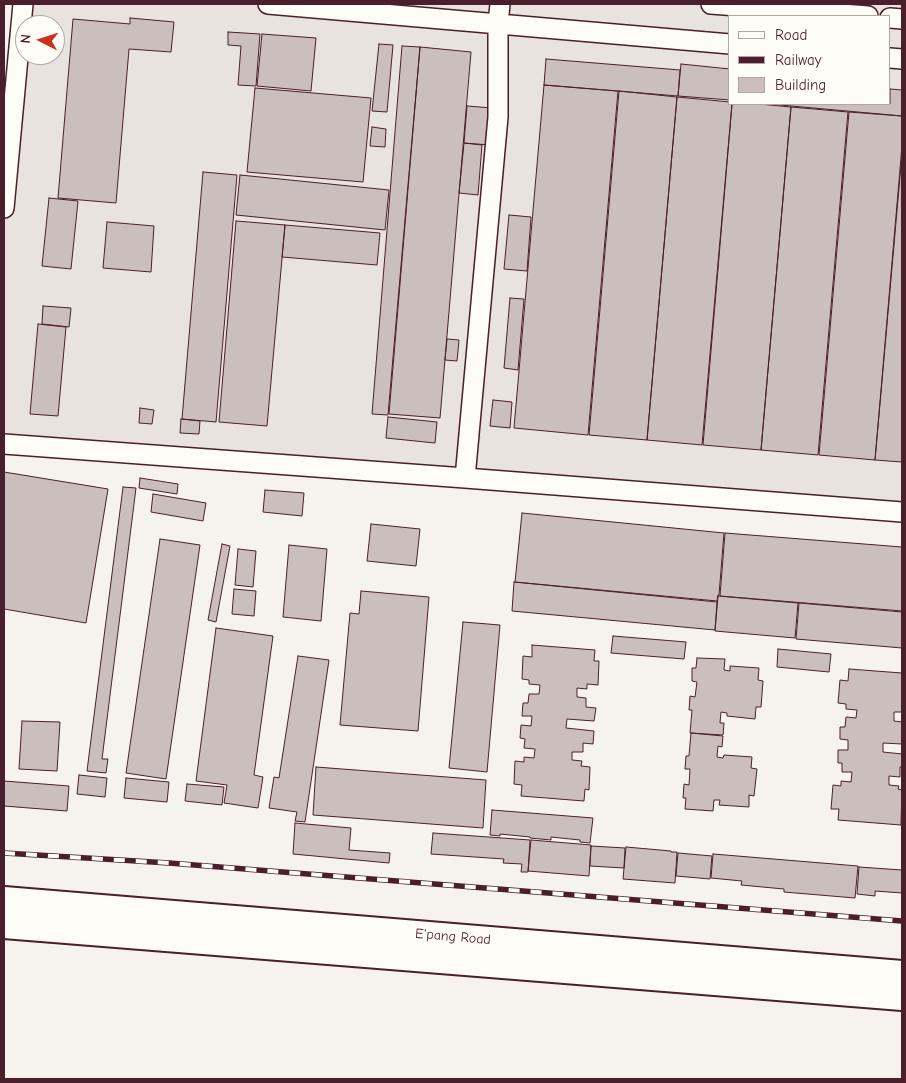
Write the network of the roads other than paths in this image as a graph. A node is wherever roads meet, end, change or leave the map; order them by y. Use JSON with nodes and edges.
{"nodes":[{"id":1,"x":22,"y":4,"type":"edge"},
{"id":2,"x":268,"y":4,"type":"edge"},
{"id":3,"x":500,"y":4,"type":"edge"},
{"id":4,"x":711,"y":4,"type":"edge"},
{"id":5,"x":314,"y":6,"type":"edge"},
{"id":6,"x":739,"y":11,"type":"edge"},
{"id":7,"x":842,"y":15,"type":"edge"},
{"id":8,"x":498,"y":24,"type":"junction"},
{"id":9,"x":728,"y":44,"type":"edge"},
{"id":10,"x":4,"y":208,"type":"edge"},
{"id":11,"x":4,"y":444,"type":"edge"},
{"id":12,"x":465,"y":478,"type":"junction"},
{"id":13,"x":902,"y":512,"type":"edge"},
{"id":14,"x":4,"y":900,"type":"edge"},
{"id":15,"x":4,"y":925,"type":"edge"},
{"id":16,"x":902,"y":974,"type":"edge"},
{"id":17,"x":902,"y":997,"type":"edge"}],
"edges":[{"from":1,"to":10,"type":"street"},
{"from":2,"to":5,"type":"street"},
{"from":3,"to":8,"type":"street"},
{"from":4,"to":6,"type":"street"},
{"from":5,"to":8,"type":"street"},
{"from":6,"to":7,"type":"street"},
{"from":8,"to":9,"type":"street"},
{"from":8,"to":12,"type":"street"},
{"from":11,"to":12,"type":"street"},
{"from":12,"to":13,"type":"street"},
{"from":14,"to":16,"type":"main road","name":"E'pang Road"},
{"from":15,"to":17,"type":"main road","name":"E'pang Road"}]}
